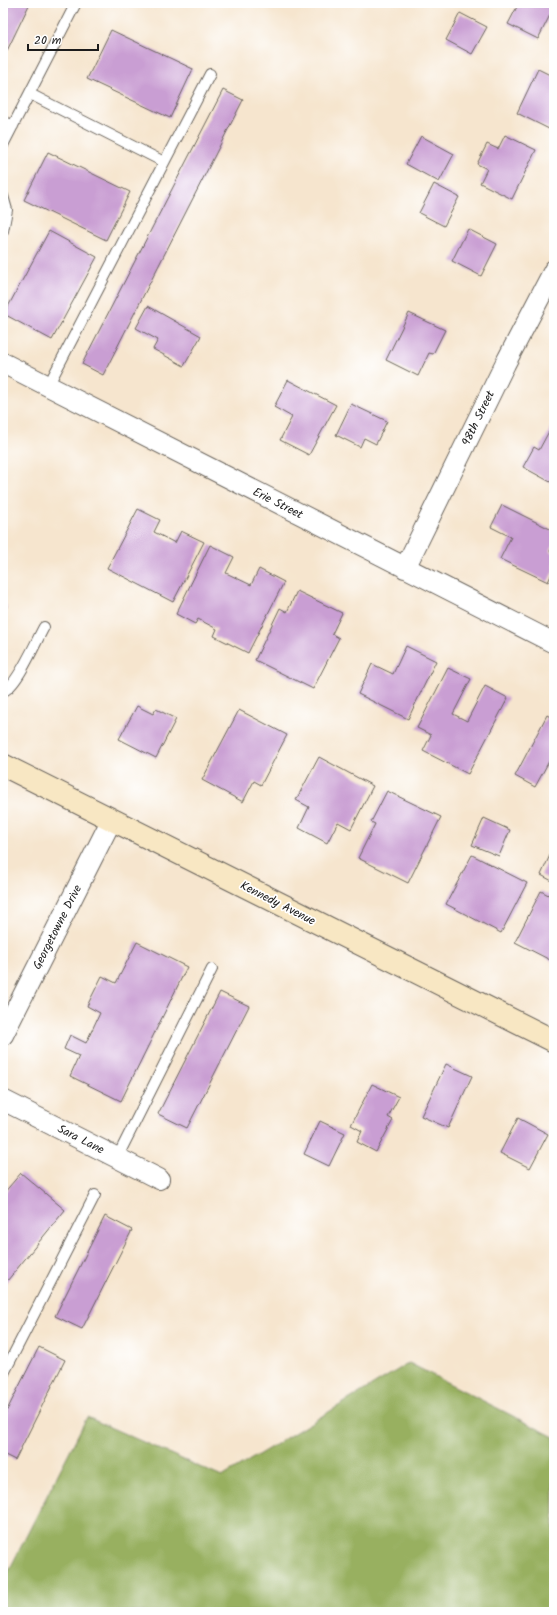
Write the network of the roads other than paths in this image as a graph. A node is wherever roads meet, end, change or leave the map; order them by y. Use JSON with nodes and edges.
{"nodes":[{"id":1,"x":76,"y":4,"type":"edge"},
{"id":2,"x":210,"y":74,"type":"dead end"},
{"id":3,"x":30,"y":94,"type":"junction"},
{"id":4,"x":3,"y":121,"type":"edge"},
{"id":5,"x":13,"y":126,"type":"junction"},
{"id":6,"x":3,"y":145,"type":"edge"},
{"id":7,"x":164,"y":162,"type":"junction"},
{"id":8,"x":3,"y":196,"type":"edge"},
{"id":9,"x":3,"y":231,"type":"edge"},
{"id":10,"x":554,"y":270,"type":"edge"},
{"id":11,"x":3,"y":363,"type":"edge"},
{"id":12,"x":48,"y":386,"type":"junction"},
{"id":13,"x":405,"y":568,"type":"junction"},
{"id":14,"x":44,"y":627,"type":"dead end"},
{"id":15,"x":554,"y":643,"type":"edge"},
{"id":16,"x":3,"y":692,"type":"edge"},
{"id":17,"x":3,"y":765,"type":"edge"},
{"id":18,"x":112,"y":819,"type":"junction"},
{"id":19,"x":212,"y":969,"type":"dead end"},
{"id":20,"x":3,"y":1035,"type":"edge"},
{"id":21,"x":554,"y":1041,"type":"edge"},
{"id":22,"x":3,"y":1100,"type":"edge"},
{"id":23,"x":117,"y":1158,"type":"junction"},
{"id":24,"x":159,"y":1179,"type":"dead end"},
{"id":25,"x":95,"y":1195,"type":"dead end"},
{"id":26,"x":3,"y":1375,"type":"edge"}],
"edges":[{"from":1,"to":3,"type":"lane"},
{"from":2,"to":7,"type":"lane"},
{"from":3,"to":5,"type":"lane"},
{"from":3,"to":7,"type":"lane"},
{"from":4,"to":5,"type":"lane"},
{"from":5,"to":6,"type":"lane"},
{"from":7,"to":12,"type":"lane"},
{"from":8,"to":9,"type":"lane"},
{"from":10,"to":13,"type":"street","name":"98th Street"},
{"from":11,"to":12,"type":"street","name":"Erie Street"},
{"from":12,"to":13,"type":"street","name":"Erie Street"},
{"from":13,"to":15,"type":"street","name":"Erie Street"},
{"from":14,"to":16,"type":"lane"},
{"from":17,"to":18,"type":"street","name":"Kennedy Avenue"},
{"from":18,"to":20,"type":"street","name":"Georgetowne Drive"},
{"from":18,"to":21,"type":"street","name":"Kennedy Avenue"},
{"from":19,"to":23,"type":"lane"},
{"from":22,"to":23,"type":"street","name":"Sara Lane"},
{"from":23,"to":24,"type":"street","name":"Sara Lane"},
{"from":25,"to":26,"type":"lane"}]}
